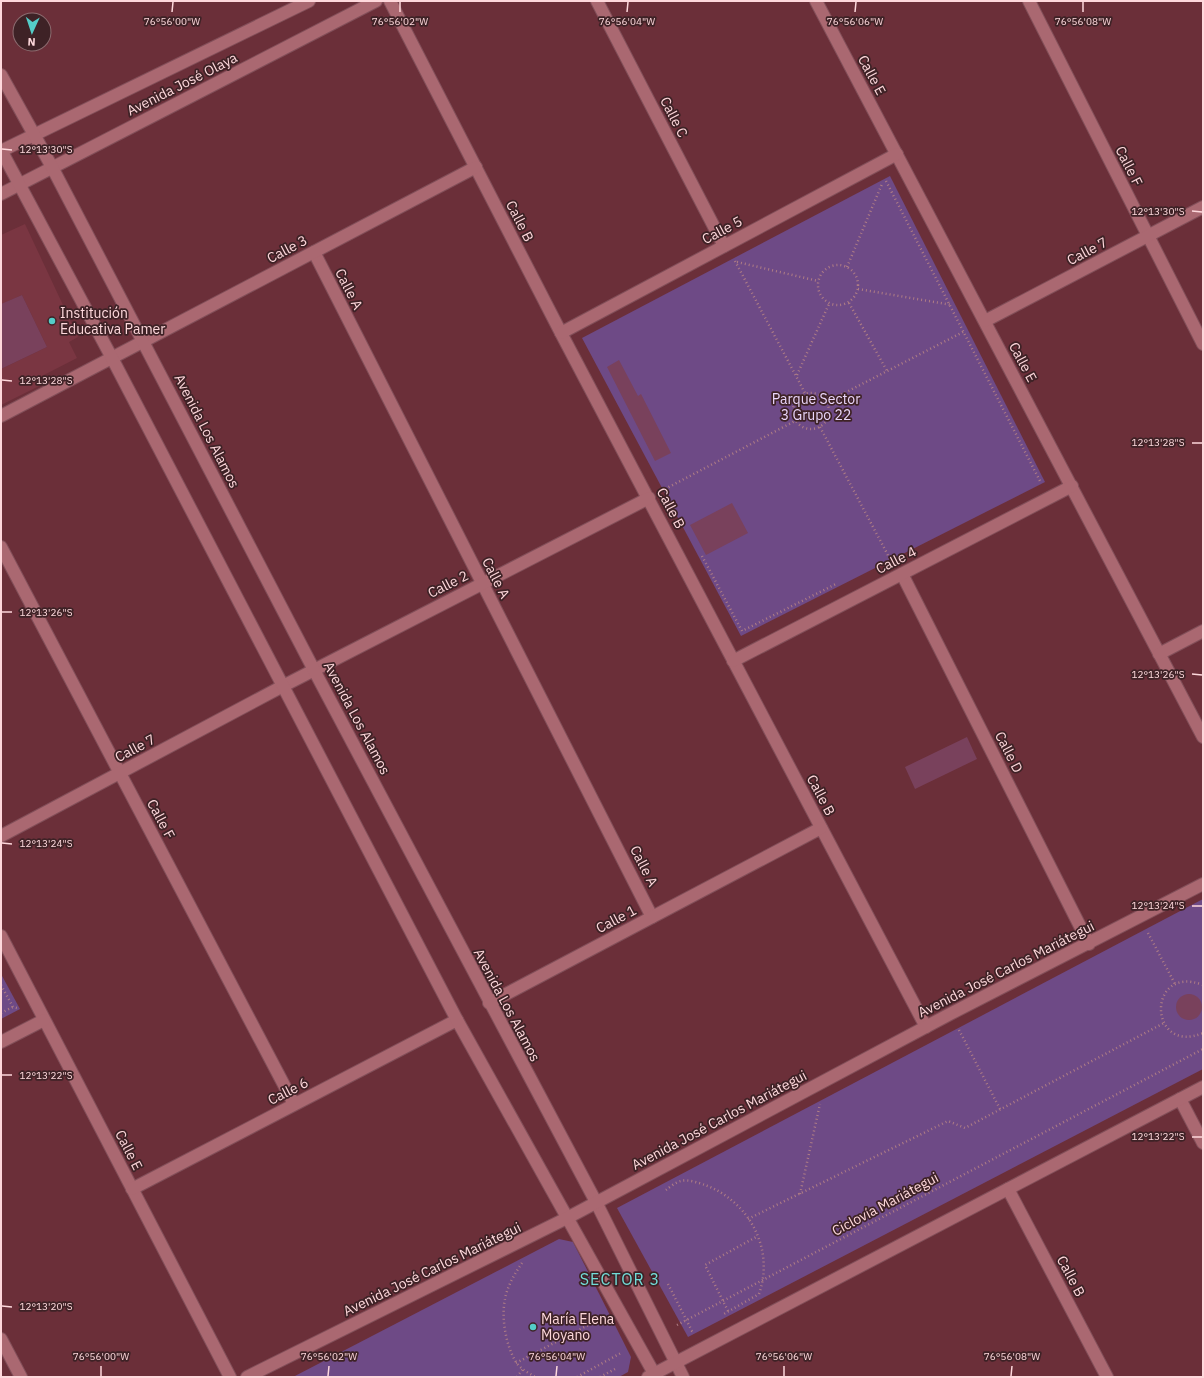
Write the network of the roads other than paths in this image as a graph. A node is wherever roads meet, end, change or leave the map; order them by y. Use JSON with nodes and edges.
{"nodes":[{"id":1,"x":309,"y":1,"type":"edge"},
{"id":2,"x":376,"y":1,"type":"edge"},
{"id":3,"x":390,"y":1,"type":"edge"},
{"id":4,"x":597,"y":1,"type":"edge"},
{"id":5,"x":816,"y":1,"type":"edge"},
{"id":6,"x":1029,"y":1,"type":"edge"},
{"id":7,"x":1,"y":75,"type":"edge"},
{"id":8,"x":34,"y":135,"type":"junction"},
{"id":9,"x":1,"y":151,"type":"edge"},
{"id":10,"x":897,"y":154,"type":"junction"},
{"id":11,"x":52,"y":167,"type":"junction"},
{"id":12,"x":476,"y":167,"type":"junction"},
{"id":13,"x":18,"y":184,"type":"junction"},
{"id":14,"x":1,"y":194,"type":"edge"},
{"id":15,"x":1203,"y":207,"type":"edge"},
{"id":16,"x":1148,"y":236,"type":"junction"},
{"id":17,"x":725,"y":246,"type":"junction"},
{"id":18,"x":314,"y":252,"type":"junction"},
{"id":19,"x":985,"y":321,"type":"junction"},
{"id":20,"x":561,"y":333,"type":"junction"},
{"id":21,"x":143,"y":342,"type":"junction"},
{"id":22,"x":1203,"y":344,"type":"edge"},
{"id":23,"x":112,"y":358,"type":"junction"},
{"id":24,"x":1,"y":416,"type":"edge"},
{"id":25,"x":1072,"y":486,"type":"junction"},
{"id":26,"x":649,"y":498,"type":"junction"},
{"id":27,"x":1,"y":547,"type":"edge"},
{"id":28,"x":902,"y":574,"type":"junction"},
{"id":29,"x":482,"y":583,"type":"junction"},
{"id":30,"x":1203,"y":631,"type":"edge"},
{"id":31,"x":1159,"y":654,"type":"junction"},
{"id":32,"x":733,"y":660,"type":"junction"},
{"id":33,"x":314,"y":670,"type":"junction"},
{"id":34,"x":283,"y":686,"type":"junction"},
{"id":35,"x":1203,"y":737,"type":"edge"},
{"id":36,"x":120,"y":773,"type":"junction"},
{"id":37,"x":821,"y":828,"type":"junction"},
{"id":38,"x":1,"y":836,"type":"edge"},
{"id":39,"x":1203,"y":884,"type":"edge"},
{"id":40,"x":652,"y":917,"type":"junction"},
{"id":41,"x":1,"y":936,"type":"edge"},
{"id":42,"x":1088,"y":944,"type":"junction"},
{"id":43,"x":489,"y":1003,"type":"junction"},
{"id":44,"x":44,"y":1020,"type":"junction"},
{"id":45,"x":457,"y":1020,"type":"junction"},
{"id":46,"x":926,"y":1027,"type":"junction"},
{"id":47,"x":1,"y":1042,"type":"edge"},
{"id":48,"x":1203,"y":1087,"type":"edge"},
{"id":49,"x":1180,"y":1099,"type":"junction"},
{"id":50,"x":294,"y":1104,"type":"junction"},
{"id":51,"x":1203,"y":1143,"type":"edge"},
{"id":52,"x":132,"y":1189,"type":"junction"},
{"id":53,"x":1008,"y":1189,"type":"junction"},
{"id":54,"x":596,"y":1202,"type":"junction"},
{"id":55,"x":569,"y":1218,"type":"junction"},
{"id":56,"x":1,"y":1339,"type":"edge"},
{"id":57,"x":676,"y":1363,"type":"junction"},
{"id":58,"x":653,"y":1376,"type":"edge"},
{"id":59,"x":21,"y":1377,"type":"edge"},
{"id":60,"x":230,"y":1377,"type":"edge"},
{"id":61,"x":247,"y":1377,"type":"edge"},
{"id":62,"x":683,"y":1377,"type":"edge"},
{"id":63,"x":1107,"y":1377,"type":"edge"}],
"edges":[{"from":1,"to":8,"type":"street","name":"Avenida José Olaya"},
{"from":2,"to":11,"type":"street","name":"Avenida José Olaya"},
{"from":3,"to":12,"type":"street","name":"Calle B"},
{"from":4,"to":17,"type":"street","name":"Calle C"},
{"from":5,"to":10,"type":"street","name":"Calle E"},
{"from":6,"to":16,"type":"street","name":"Calle F"},
{"from":7,"to":8,"type":"street","name":"Avenida Los Alamos"},
{"from":8,"to":9,"type":"street","name":"Avenida José Olaya"},
{"from":8,"to":11,"type":"street","name":"Avenida Los Alamos"},
{"from":9,"to":13,"type":"street"},
{"from":10,"to":17,"type":"street","name":"Calle 5"},
{"from":10,"to":19,"type":"street","name":"Calle E"},
{"from":11,"to":13,"type":"street","name":"Avenida José Olaya"},
{"from":11,"to":21,"type":"street","name":"Avenida Los Alamos"},
{"from":12,"to":18,"type":"street","name":"Calle 3"},
{"from":12,"to":20,"type":"street","name":"Calle B"},
{"from":13,"to":14,"type":"street","name":"Avenida José Olaya"},
{"from":13,"to":23,"type":"street"},
{"from":15,"to":16,"type":"street","name":"Calle 7"},
{"from":16,"to":19,"type":"street","name":"Calle 7"},
{"from":16,"to":22,"type":"street","name":"Calle F"},
{"from":17,"to":20,"type":"street","name":"Calle 5"},
{"from":18,"to":21,"type":"street","name":"Calle 3"},
{"from":18,"to":29,"type":"street","name":"Calle A"},
{"from":19,"to":25,"type":"street","name":"Calle E"},
{"from":20,"to":26,"type":"street","name":"Calle B"},
{"from":21,"to":23,"type":"street","name":"Calle 3"},
{"from":21,"to":33,"type":"street","name":"Avenida Los Alamos"},
{"from":23,"to":24,"type":"street","name":"Calle 3"},
{"from":23,"to":34,"type":"street"},
{"from":25,"to":28,"type":"street","name":"Calle 4"},
{"from":25,"to":31,"type":"street","name":"Calle E"},
{"from":26,"to":29,"type":"street","name":"Calle 2"},
{"from":26,"to":32,"type":"street","name":"Calle B"},
{"from":27,"to":36,"type":"street","name":"Calle F"},
{"from":28,"to":32,"type":"street","name":"Calle 4"},
{"from":28,"to":42,"type":"street","name":"Calle D"},
{"from":29,"to":33,"type":"street","name":"Calle 2"},
{"from":29,"to":40,"type":"street","name":"Calle A"},
{"from":30,"to":31,"type":"street"},
{"from":31,"to":35,"type":"street","name":"Calle E"},
{"from":32,"to":37,"type":"street","name":"Calle B"},
{"from":33,"to":34,"type":"street","name":"Calle 2"},
{"from":33,"to":43,"type":"street","name":"Avenida Los Alamos"},
{"from":34,"to":36,"type":"street","name":"Calle 7"},
{"from":34,"to":45,"type":"street"},
{"from":36,"to":38,"type":"street","name":"Calle 7"},
{"from":36,"to":50,"type":"street","name":"Calle F"},
{"from":37,"to":40,"type":"street","name":"Calle 1"},
{"from":37,"to":46,"type":"street","name":"Calle B"},
{"from":39,"to":42,"type":"street","name":"Avenida José Carlos Mariátegui"},
{"from":40,"to":43,"type":"street","name":"Calle 1"},
{"from":41,"to":44,"type":"street","name":"Calle E"},
{"from":42,"to":46,"type":"street","name":"Avenida José Carlos Mariátegui"},
{"from":43,"to":54,"type":"street","name":"Avenida Los Alamos"},
{"from":44,"to":47,"type":"street"},
{"from":44,"to":52,"type":"street","name":"Calle E"},
{"from":45,"to":50,"type":"street","name":"Calle 6"},
{"from":45,"to":55,"type":"street"},
{"from":46,"to":54,"type":"street","name":"Avenida José Carlos Mariátegui"},
{"from":48,"to":49,"type":"street"},
{"from":49,"to":51,"type":"street"},
{"from":49,"to":53,"type":"street"},
{"from":50,"to":52,"type":"street","name":"Calle 6"},
{"from":52,"to":60,"type":"street","name":"Calle E"},
{"from":53,"to":57,"type":"street"},
{"from":53,"to":63,"type":"street","name":"Calle B"},
{"from":54,"to":55,"type":"street","name":"Avenida José Carlos Mariátegui"},
{"from":54,"to":57,"type":"street","name":"Avenida Los Alamos"},
{"from":55,"to":58,"type":"street"},
{"from":55,"to":61,"type":"street","name":"Avenida José Carlos Mariátegui"},
{"from":56,"to":59,"type":"street"},
{"from":57,"to":58,"type":"street"},
{"from":57,"to":62,"type":"street","name":"Avenida Los Alamos"}]}
